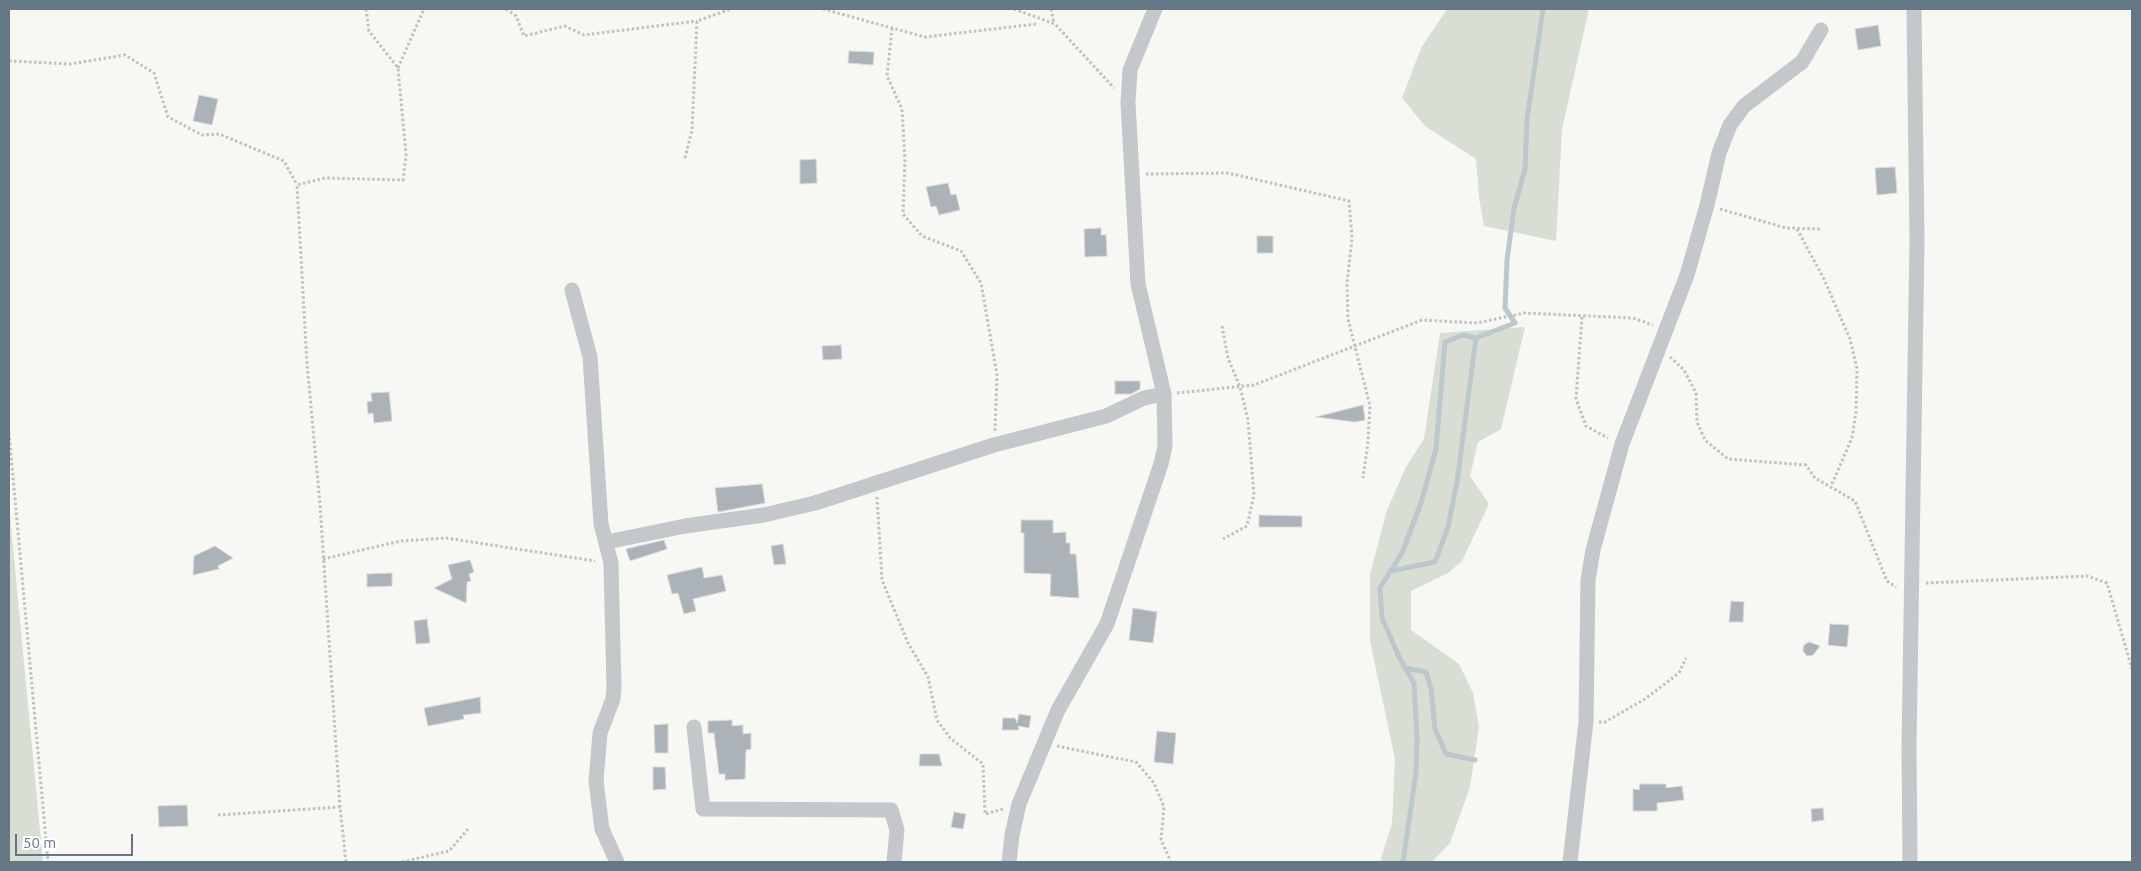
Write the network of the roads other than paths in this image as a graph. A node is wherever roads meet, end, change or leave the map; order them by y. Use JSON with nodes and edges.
{"nodes":[{"id":1,"x":1155,"y":9,"type":"edge"},
{"id":2,"x":1914,"y":9,"type":"edge"},
{"id":3,"x":1821,"y":30,"type":"dead end"},
{"id":4,"x":572,"y":290,"type":"dead end"},
{"id":5,"x":1164,"y":394,"type":"junction"},
{"id":6,"x":607,"y":542,"type":"junction"},
{"id":7,"x":694,"y":727,"type":"dead end"},
{"id":8,"x":617,"y":862,"type":"edge"},
{"id":9,"x":894,"y":862,"type":"edge"},
{"id":10,"x":1009,"y":862,"type":"edge"},
{"id":11,"x":1570,"y":862,"type":"edge"},
{"id":12,"x":1910,"y":862,"type":"edge"}],
"edges":[{"from":1,"to":5,"type":"street"},
{"from":2,"to":12,"type":"street"},
{"from":3,"to":11,"type":"street"},
{"from":4,"to":6,"type":"street"},
{"from":5,"to":6,"type":"street"},
{"from":5,"to":10,"type":"street"},
{"from":6,"to":8,"type":"street"},
{"from":7,"to":9,"type":"street"}]}
